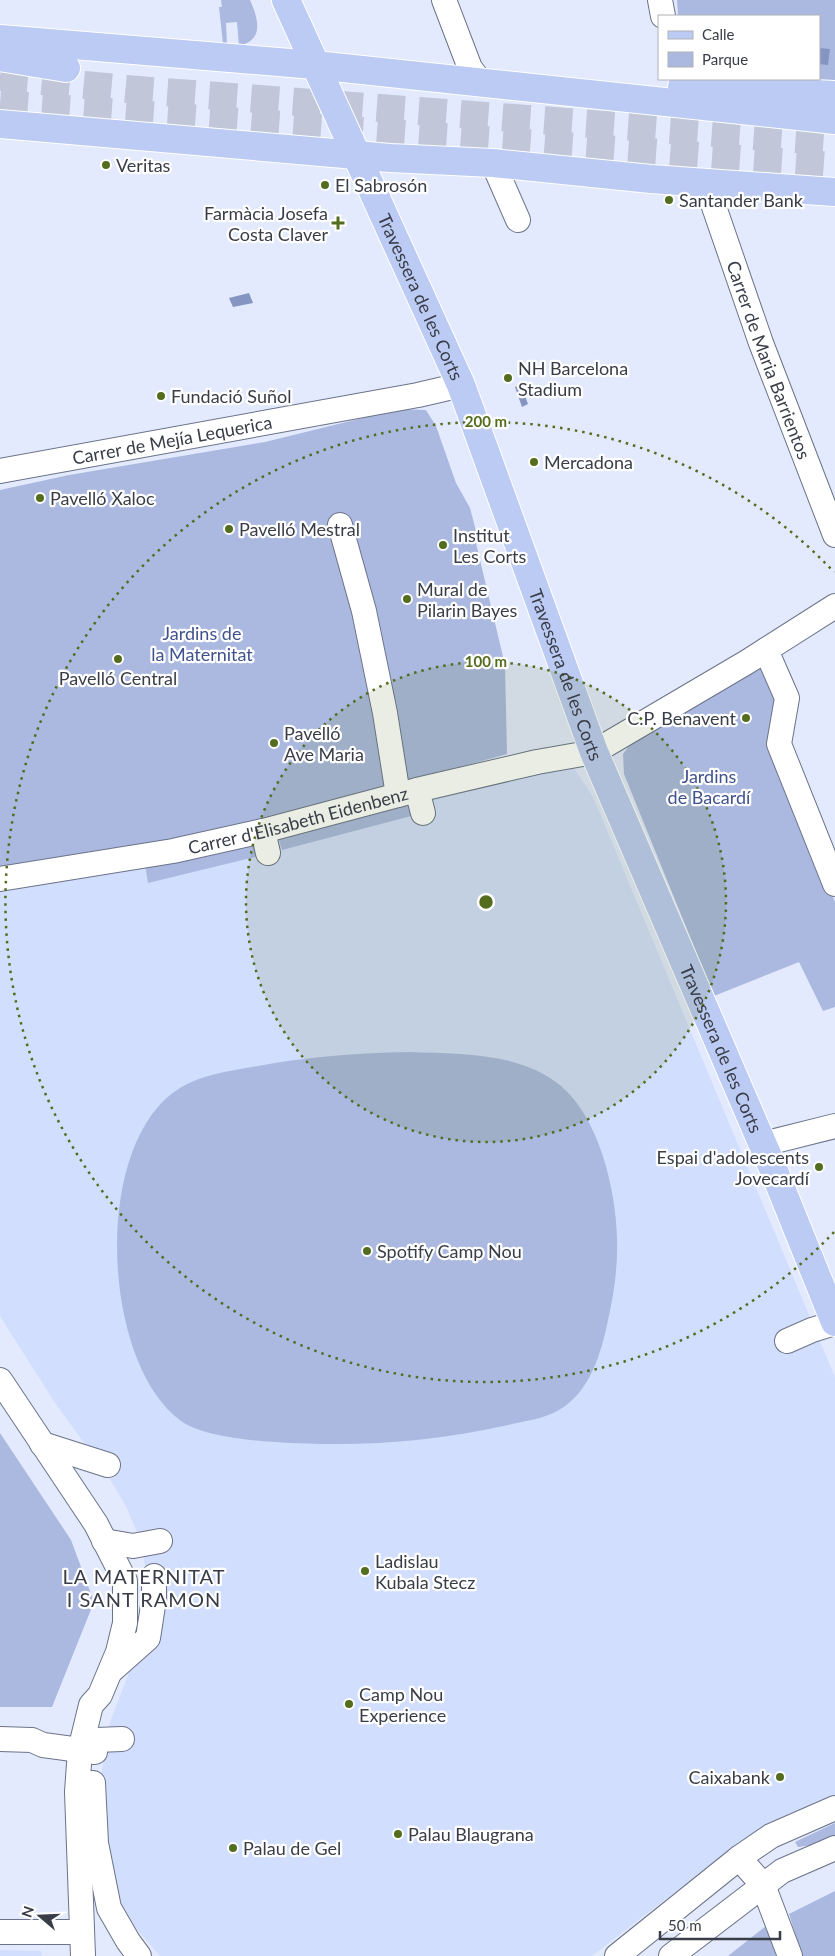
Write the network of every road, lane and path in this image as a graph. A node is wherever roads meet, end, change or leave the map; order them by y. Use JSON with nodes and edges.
{"nodes":[{"id":1,"x":286,"y":0,"type":"edge"},
{"id":2,"x":660,"y":0,"type":"edge"},
{"id":3,"x":446,"y":1,"type":"edge"},
{"id":4,"x":662,"y":15,"type":"edge"},
{"id":5,"x":0,"y":39,"type":"edge"},
{"id":6,"x":0,"y":58,"type":"edge"},
{"id":7,"x":315,"y":65,"type":"junction"},
{"id":8,"x":66,"y":68,"type":"dead end"},
{"id":9,"x":671,"y":83,"type":"edge"},
{"id":10,"x":482,"y":84,"type":"junction"},
{"id":11,"x":587,"y":94,"type":"junction"},
{"id":12,"x":835,"y":95,"type":"edge"},
{"id":13,"x":835,"y":120,"type":"edge"},
{"id":14,"x":0,"y":124,"type":"edge"},
{"id":15,"x":357,"y":155,"type":"junction"},
{"id":16,"x":493,"y":163,"type":"junction"},
{"id":17,"x":709,"y":182,"type":"junction"},
{"id":18,"x":835,"y":192,"type":"edge"},
{"id":19,"x":518,"y":220,"type":"dead end"},
{"id":20,"x":461,"y":385,"type":"junction"},
{"id":21,"x":0,"y":470,"type":"edge"},
{"id":22,"x":340,"y":525,"type":"dead end"},
{"id":23,"x":835,"y":535,"type":"edge"},
{"id":24,"x":835,"y":606,"type":"edge"},
{"id":25,"x":766,"y":650,"type":"junction"},
{"id":26,"x":594,"y":752,"type":"junction"},
{"id":27,"x":407,"y":792,"type":"junction"},
{"id":28,"x":423,"y":813,"type":"dead end"},
{"id":29,"x":0,"y":879,"type":"edge"},
{"id":30,"x":835,"y":884,"type":"edge"},
{"id":31,"x":835,"y":1126,"type":"edge"},
{"id":32,"x":763,"y":1144,"type":"junction"},
{"id":33,"x":835,"y":1323,"type":"edge"},
{"id":34,"x":787,"y":1342,"type":"dead end"},
{"id":35,"x":0,"y":1380,"type":"edge"},
{"id":36,"x":42,"y":1444,"type":"junction"},
{"id":37,"x":108,"y":1465,"type":"dead end"},
{"id":38,"x":104,"y":1541,"type":"junction"},
{"id":39,"x":160,"y":1541,"type":"dead end"},
{"id":40,"x":154,"y":1576,"type":"dead end"},
{"id":41,"x":111,"y":1671,"type":"junction"},
{"id":42,"x":0,"y":1739,"type":"edge"},
{"id":43,"x":122,"y":1739,"type":"dead end"},
{"id":44,"x":43,"y":1745,"type":"junction"},
{"id":45,"x":90,"y":1747,"type":"junction"},
{"id":46,"x":0,"y":1750,"type":"edge"},
{"id":47,"x":835,"y":1808,"type":"edge"},
{"id":48,"x":835,"y":1848,"type":"edge"},
{"id":49,"x":739,"y":1858,"type":"junction"},
{"id":50,"x":763,"y":1885,"type":"junction"},
{"id":51,"x":0,"y":1932,"type":"edge"},
{"id":52,"x":81,"y":1932,"type":"junction"},
{"id":53,"x":82,"y":1956,"type":"edge"},
{"id":54,"x":140,"y":1956,"type":"edge"},
{"id":55,"x":617,"y":1956,"type":"edge"},
{"id":56,"x":671,"y":1956,"type":"edge"},
{"id":57,"x":790,"y":1956,"type":"edge"}],
"edges":[{"from":1,"to":7,"type":"main road","name":"Travessera de les Corts"},
{"from":2,"to":4,"type":"street"},
{"from":3,"to":10,"type":"street"},
{"from":5,"to":7,"type":"main road"},
{"from":6,"to":8,"type":"main road"},
{"from":7,"to":10,"type":"main road"},
{"from":7,"to":15,"type":"main road","name":"Travessera de les Corts"},
{"from":9,"to":11,"type":"main road"},
{"from":9,"to":12,"type":"main road"},
{"from":10,"to":11,"type":"main road"},
{"from":11,"to":13,"type":"main road"},
{"from":14,"to":15,"type":"main road"},
{"from":15,"to":16,"type":"main road"},
{"from":15,"to":20,"type":"main road","name":"Travessera de les Corts"},
{"from":16,"to":17,"type":"main road"},
{"from":16,"to":19,"type":"street"},
{"from":17,"to":18,"type":"main road"},
{"from":17,"to":23,"type":"street","name":"Carrer de Maria Barrientos"},
{"from":20,"to":21,"type":"street","name":"Carrer de Mejía Lequerica"},
{"from":20,"to":26,"type":"main road","name":"Travessera de les Corts"},
{"from":22,"to":27,"type":"street"},
{"from":24,"to":25,"type":"street","name":"Carrer d'Elisabeth Eidenbenz"},
{"from":25,"to":26,"type":"street","name":"Carrer d'Elisabeth Eidenbenz"},
{"from":25,"to":30,"type":"street"},
{"from":26,"to":27,"type":"street","name":"Carrer d'Elisabeth Eidenbenz"},
{"from":26,"to":32,"type":"main road","name":"Travessera de les Corts"},
{"from":27,"to":28,"type":"street"},
{"from":27,"to":29,"type":"street","name":"Carrer d'Elisabeth Eidenbenz"},
{"from":31,"to":32,"type":"street"},
{"from":32,"to":33,"type":"main road","name":"Travessera de les Corts"},
{"from":33,"to":34,"type":"street"},
{"from":35,"to":36,"type":"street"},
{"from":36,"to":37,"type":"street"},
{"from":36,"to":38,"type":"street"},
{"from":38,"to":39,"type":"street"},
{"from":38,"to":41,"type":"street"},
{"from":40,"to":41,"type":"street"},
{"from":41,"to":45,"type":"street"},
{"from":42,"to":44,"type":"street"},
{"from":43,"to":45,"type":"street"},
{"from":44,"to":45,"type":"street"},
{"from":44,"to":46,"type":"street"},
{"from":45,"to":52,"type":"street"},
{"from":45,"to":54,"type":"street"},
{"from":47,"to":49,"type":"street"},
{"from":48,"to":50,"type":"street"},
{"from":49,"to":50,"type":"street"},
{"from":49,"to":55,"type":"street"},
{"from":50,"to":56,"type":"street"},
{"from":50,"to":57,"type":"street"},
{"from":51,"to":52,"type":"street"},
{"from":52,"to":53,"type":"street"}]}
